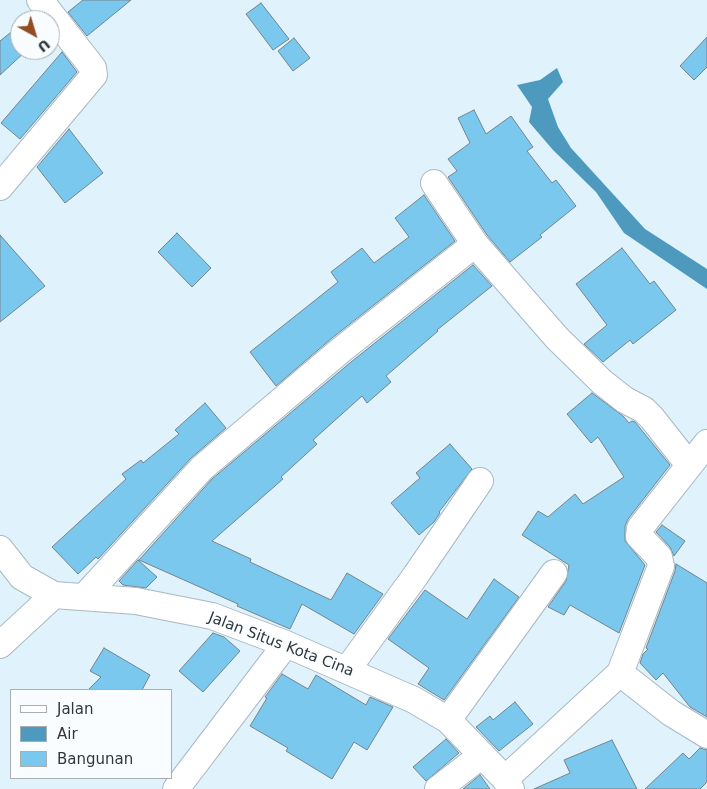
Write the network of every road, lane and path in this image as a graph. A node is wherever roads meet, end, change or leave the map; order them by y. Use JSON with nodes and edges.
{"nodes":[{"id":1,"x":40,"y":0,"type":"edge"},
{"id":2,"x":434,"y":183,"type":"dead end"},
{"id":3,"x":0,"y":187,"type":"edge"},
{"id":4,"x":475,"y":244,"type":"junction"},
{"id":5,"x":707,"y":443,"type":"edge"},
{"id":6,"x":689,"y":466,"type":"junction"},
{"id":7,"x":480,"y":481,"type":"dead end"},
{"id":8,"x":0,"y":549,"type":"edge"},
{"id":9,"x":554,"y":573,"type":"dead end"},
{"id":10,"x":54,"y":595,"type":"junction"},
{"id":11,"x":85,"y":596,"type":"junction"},
{"id":12,"x":286,"y":644,"type":"junction"},
{"id":13,"x":0,"y":645,"type":"edge"},
{"id":14,"x":347,"y":670,"type":"junction"},
{"id":15,"x":620,"y":673,"type":"junction"},
{"id":16,"x":448,"y":720,"type":"junction"},
{"id":17,"x":707,"y":735,"type":"edge"},
{"id":18,"x":482,"y":755,"type":"junction"},
{"id":19,"x":508,"y":784,"type":"edge"},
{"id":20,"x":176,"y":789,"type":"edge"},
{"id":21,"x":438,"y":789,"type":"edge"}],
"edges":[{"from":1,"to":3,"type":"street"},
{"from":2,"to":4,"type":"street"},
{"from":4,"to":6,"type":"street"},
{"from":4,"to":11,"type":"street"},
{"from":5,"to":6,"type":"street"},
{"from":6,"to":15,"type":"street"},
{"from":7,"to":14,"type":"street"},
{"from":8,"to":10,"type":"street","name":"Jalan Situs Kota Cina"},
{"from":9,"to":16,"type":"street"},
{"from":10,"to":11,"type":"street","name":"Jalan Situs Kota Cina"},
{"from":10,"to":13,"type":"street"},
{"from":11,"to":12,"type":"street","name":"Jalan Situs Kota Cina"},
{"from":12,"to":14,"type":"street","name":"Jalan Situs Kota Cina"},
{"from":12,"to":20,"type":"street"},
{"from":14,"to":16,"type":"street","name":"Jalan Situs Kota Cina"},
{"from":15,"to":17,"type":"street"},
{"from":15,"to":19,"type":"street"},
{"from":16,"to":18,"type":"street","name":"Jalan Situs Kota Cina"},
{"from":18,"to":19,"type":"street","name":"Jalan Situs Kota Cina"},
{"from":18,"to":21,"type":"street"}]}
